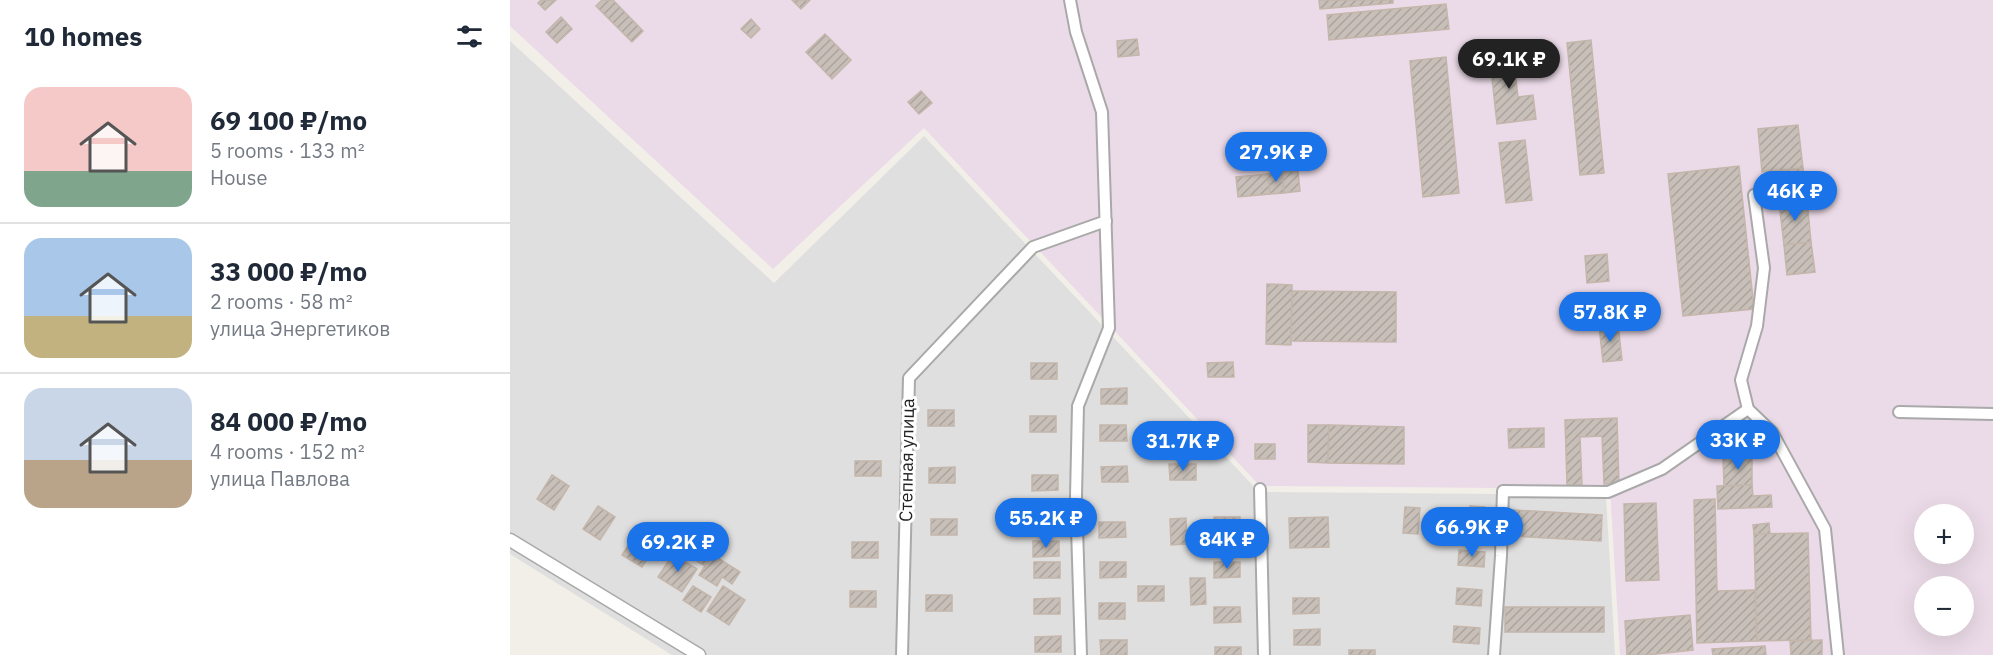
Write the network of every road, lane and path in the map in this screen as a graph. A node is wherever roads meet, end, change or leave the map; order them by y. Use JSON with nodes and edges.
{"nodes":[{"id":1,"x":1070,"y":0,"type":"edge"},
{"id":2,"x":1754,"y":195,"type":"dead end"},
{"id":3,"x":1106,"y":221,"type":"junction"},
{"id":4,"x":1748,"y":409,"type":"junction"},
{"id":5,"x":1899,"y":412,"type":"dead end"},
{"id":6,"x":1993,"y":414,"type":"edge"},
{"id":7,"x":1260,"y":489,"type":"dead end"},
{"id":8,"x":510,"y":540,"type":"edge"},
{"id":9,"x":699,"y":655,"type":"edge"},
{"id":10,"x":902,"y":655,"type":"edge"},
{"id":11,"x":1081,"y":655,"type":"edge"},
{"id":12,"x":1263,"y":655,"type":"edge"},
{"id":13,"x":1494,"y":655,"type":"edge"},
{"id":14,"x":1838,"y":655,"type":"edge"}],
"edges":[{"from":1,"to":3,"type":"street"},
{"from":2,"to":4,"type":"street"},
{"from":3,"to":10,"type":"street","name":"Степная улица"},
{"from":3,"to":11,"type":"street"},
{"from":4,"to":13,"type":"street"},
{"from":4,"to":14,"type":"street"},
{"from":5,"to":6,"type":"street"},
{"from":7,"to":12,"type":"street"},
{"from":8,"to":9,"type":"street"}]}
